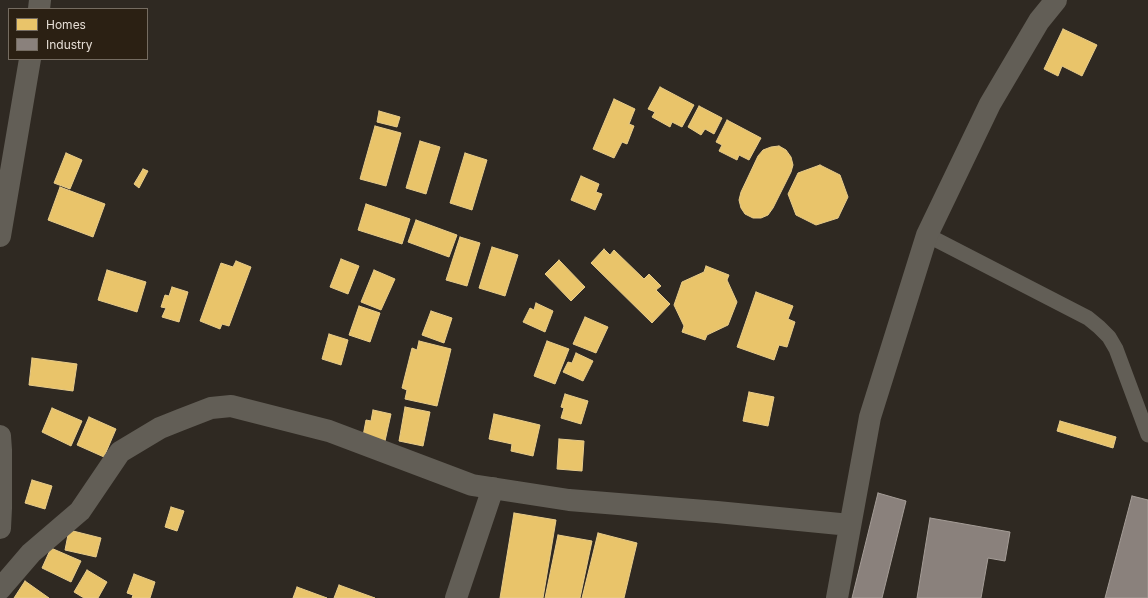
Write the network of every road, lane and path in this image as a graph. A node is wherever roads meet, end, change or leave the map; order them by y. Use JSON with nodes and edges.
{"nodes":[{"id":1,"x":1056,"y":0,"type":"edge"},
{"id":2,"x":30,"y":60,"type":"edge"},
{"id":3,"x":927,"y":235,"type":"junction"},
{"id":4,"x":0,"y":236,"type":"edge"},
{"id":5,"x":1148,"y":435,"type":"edge"},
{"id":6,"x":0,"y":436,"type":"edge"},
{"id":7,"x":493,"y":488,"type":"junction"},
{"id":8,"x":850,"y":525,"type":"junction"},
{"id":9,"x":0,"y":528,"type":"edge"},
{"id":10,"x":0,"y":589,"type":"edge"},
{"id":11,"x":456,"y":598,"type":"edge"},
{"id":12,"x":837,"y":598,"type":"edge"}],
"edges":[{"from":1,"to":3,"type":"street"},
{"from":2,"to":4,"type":"street"},
{"from":3,"to":5,"type":"lane"},
{"from":3,"to":8,"type":"street"},
{"from":6,"to":9,"type":"street"},
{"from":7,"to":8,"type":"street"},
{"from":7,"to":10,"type":"street"},
{"from":7,"to":11,"type":"street"},
{"from":8,"to":12,"type":"street"}]}
